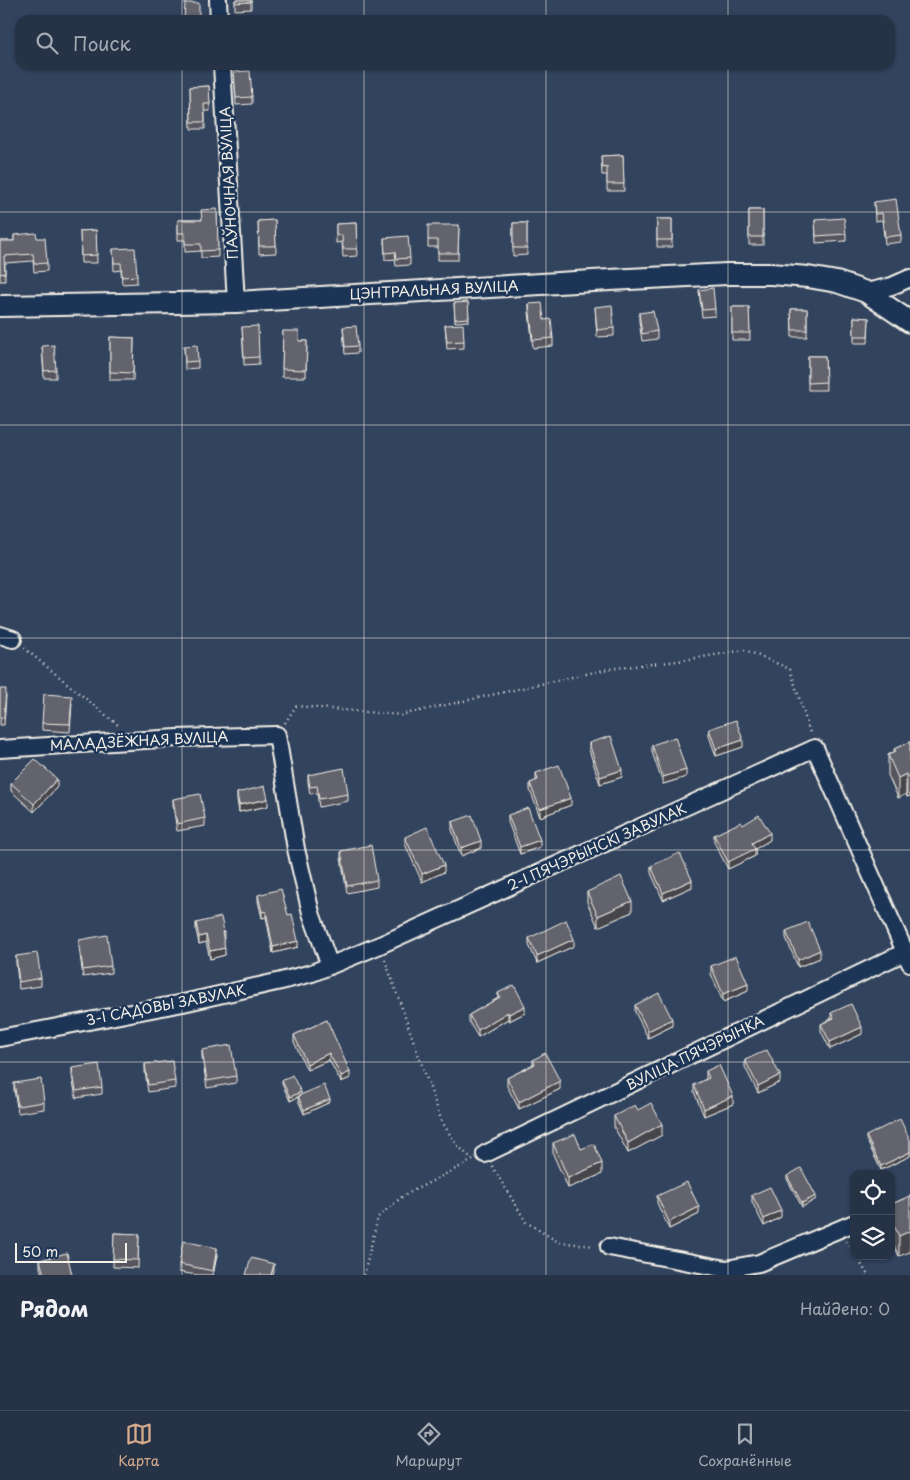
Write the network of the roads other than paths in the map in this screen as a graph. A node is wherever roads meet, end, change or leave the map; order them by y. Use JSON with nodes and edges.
{"nodes":[{"id":1,"x":218,"y":0,"type":"edge"},
{"id":2,"x":219,"y":15,"type":"edge"},
{"id":3,"x":222,"y":70,"type":"edge"},
{"id":4,"x":910,"y":278,"type":"edge"},
{"id":5,"x":866,"y":292,"type":"junction"},
{"id":6,"x":236,"y":302,"type":"junction"},
{"id":7,"x":0,"y":306,"type":"edge"},
{"id":8,"x":910,"y":322,"type":"edge"},
{"id":9,"x":0,"y":749,"type":"edge"},
{"id":10,"x":908,"y":958,"type":"edge"},
{"id":11,"x":330,"y":966,"type":"junction"},
{"id":12,"x":0,"y":1038,"type":"edge"},
{"id":13,"x":479,"y":1157,"type":"road end"},
{"id":14,"x":850,"y":1226,"type":"edge"},
{"id":15,"x":609,"y":1247,"type":"road end"}],
"edges":[{"from":1,"to":2,"type":"street"},
{"from":3,"to":6,"type":"street","name":"ПАЎНОЧНАЯ ВУЛІЦА"},
{"from":4,"to":5,"type":"street"},
{"from":5,"to":6,"type":"street","name":"ЦЭНТРАЛЬНАЯ ВУЛІЦА"},
{"from":5,"to":8,"type":"street","name":"ЦЭНТРАЛЬНАЯ ВУЛІЦА"},
{"from":6,"to":7,"type":"street","name":"ЦЭНТРАЛЬНАЯ ВУЛІЦА"},
{"from":9,"to":11,"type":"street","name":"МАЛАДЗЁЖНАЯ ВУЛІЦА"},
{"from":10,"to":11,"type":"street","name":"2-І ПЯЧЭРЫНСКІ ЗАВУЛАК"},
{"from":10,"to":13,"type":"street","name":"ВУЛІЦА ПЯЧЭРЫНКА"},
{"from":11,"to":12,"type":"street","name":"3-І САДОВЫ ЗАВУЛАК"},
{"from":14,"to":15,"type":"street"}]}
